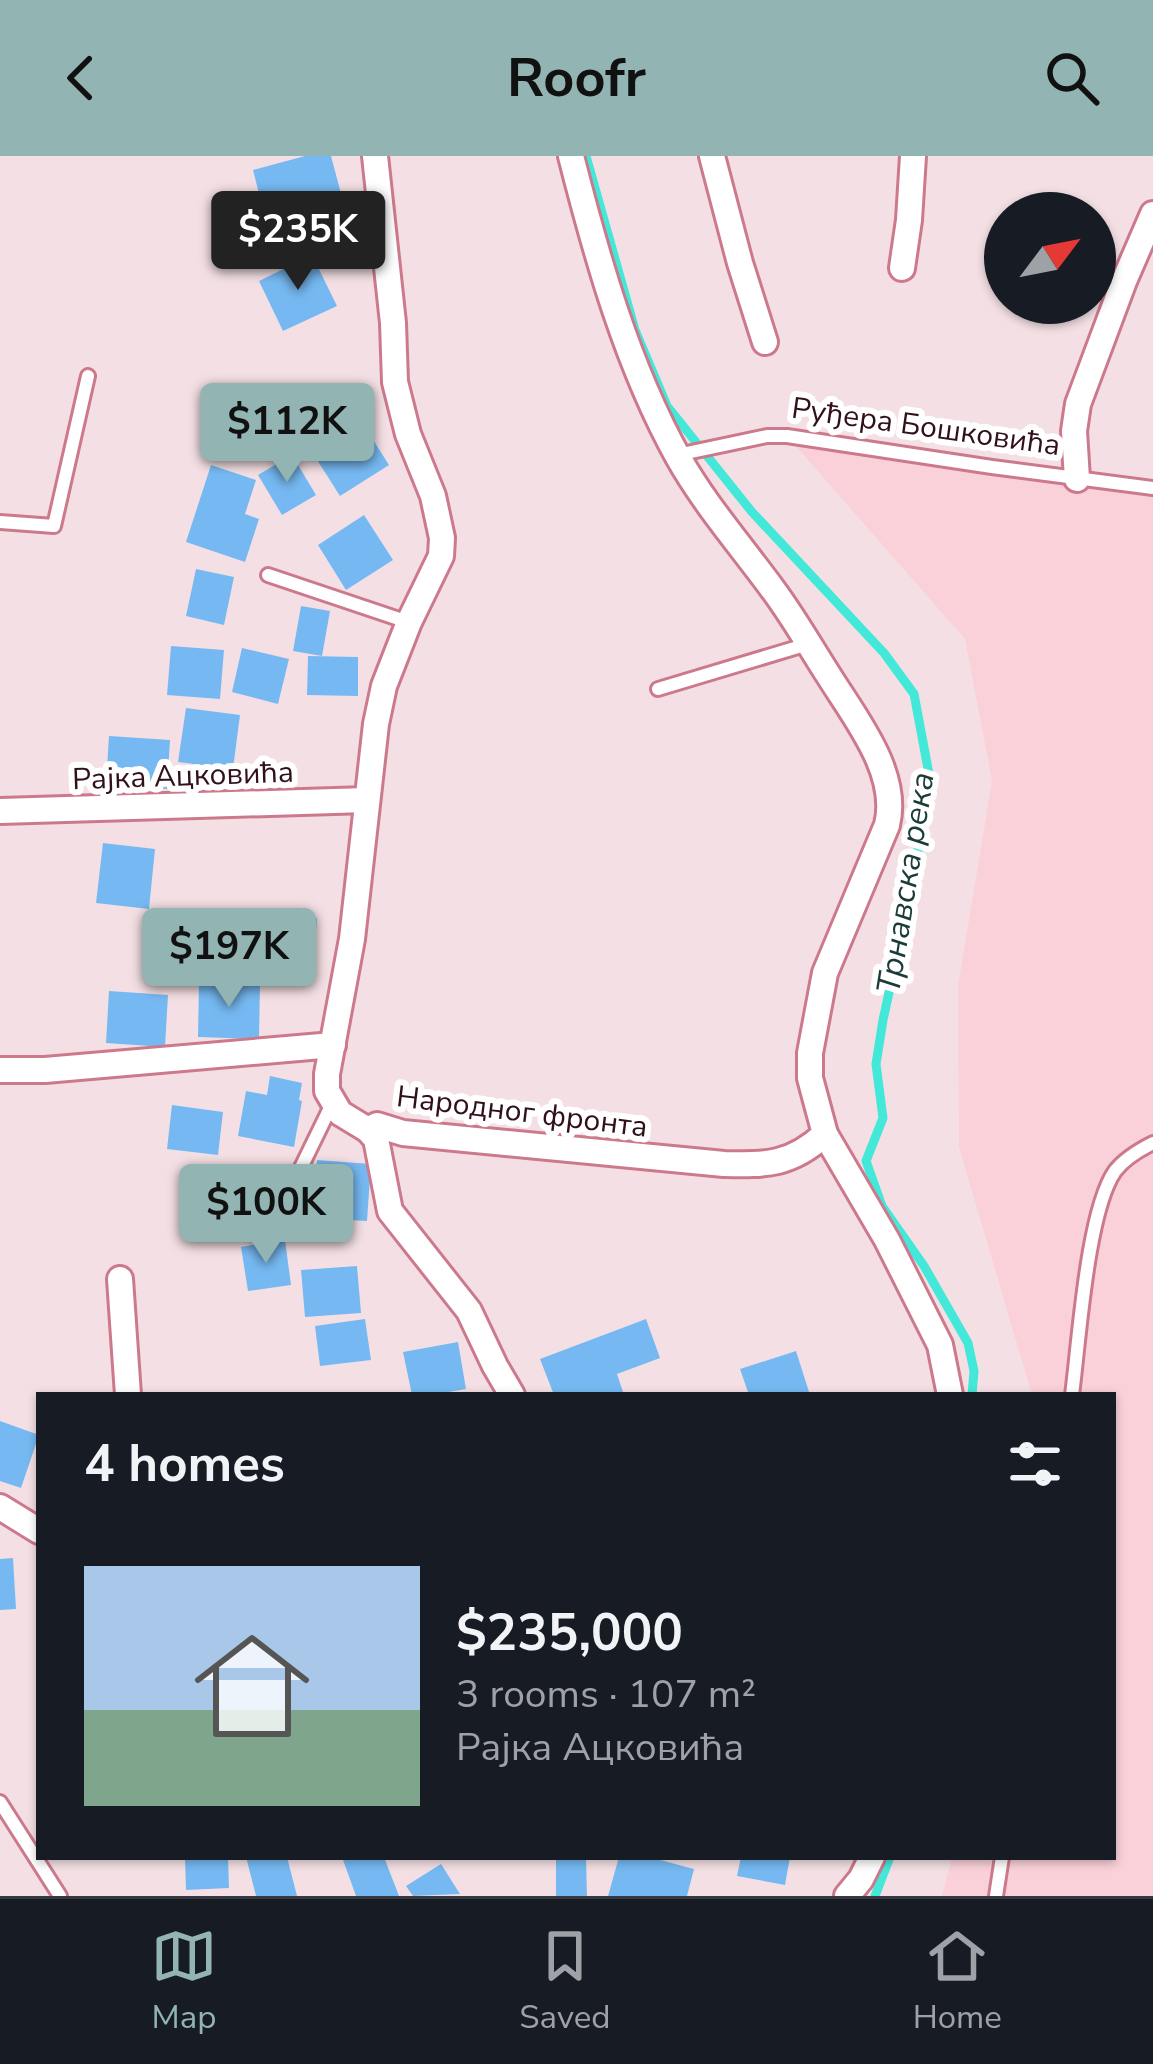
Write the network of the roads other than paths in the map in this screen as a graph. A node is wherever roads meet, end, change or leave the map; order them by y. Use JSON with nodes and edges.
{"nodes":[{"id":1,"x":375,"y":156,"type":"edge"},
{"id":2,"x":571,"y":156,"type":"edge"},
{"id":3,"x":712,"y":156,"type":"edge"},
{"id":4,"x":913,"y":156,"type":"edge"},
{"id":5,"x":1153,"y":214,"type":"edge"},
{"id":6,"x":902,"y":268,"type":"dead end"},
{"id":7,"x":765,"y":343,"type":"dead end"},
{"id":8,"x":88,"y":376,"type":"dead end"},
{"id":9,"x":684,"y":453,"type":"junction"},
{"id":10,"x":1077,"y":479,"type":"junction"},
{"id":11,"x":1153,"y":488,"type":"edge"},
{"id":12,"x":0,"y":522,"type":"edge"},
{"id":13,"x":268,"y":575,"type":"dead end"},
{"id":14,"x":410,"y":622,"type":"junction"},
{"id":15,"x":808,"y":644,"type":"junction"},
{"id":16,"x":658,"y":689,"type":"dead end"},
{"id":17,"x":367,"y":800,"type":"junction"},
{"id":18,"x":0,"y":811,"type":"edge"},
{"id":19,"x":333,"y":1045,"type":"junction"},
{"id":20,"x":0,"y":1070,"type":"edge"},
{"id":21,"x":332,"y":1102,"type":"junction"},
{"id":22,"x":368,"y":1130,"type":"junction"},
{"id":23,"x":825,"y":1134,"type":"junction"},
{"id":24,"x":1153,"y":1142,"type":"edge"},
{"id":25,"x":277,"y":1216,"type":"dead end"},
{"id":26,"x":121,"y":1279,"type":"dead end"},
{"id":27,"x":128,"y":1392,"type":"edge"},
{"id":28,"x":510,"y":1392,"type":"edge"},
{"id":29,"x":950,"y":1392,"type":"edge"},
{"id":30,"x":1072,"y":1392,"type":"edge"},
{"id":31,"x":0,"y":1508,"type":"edge"},
{"id":32,"x":36,"y":1529,"type":"edge"},
{"id":33,"x":0,"y":1802,"type":"edge"},
{"id":34,"x":36,"y":1858,"type":"edge"},
{"id":35,"x":37,"y":1860,"type":"edge"},
{"id":36,"x":870,"y":1860,"type":"edge"},
{"id":37,"x":1002,"y":1860,"type":"edge"},
{"id":38,"x":60,"y":1896,"type":"edge"},
{"id":39,"x":847,"y":1896,"type":"edge"},
{"id":40,"x":996,"y":1896,"type":"edge"}],
"edges":[{"from":1,"to":14,"type":"street"},
{"from":2,"to":9,"type":"street"},
{"from":3,"to":7,"type":"street"},
{"from":4,"to":6,"type":"street"},
{"from":5,"to":10,"type":"street","name":"Руђера Бошковића"},
{"from":8,"to":12,"type":"lane"},
{"from":9,"to":10,"type":"lane","name":"Руђера Бошковића"},
{"from":9,"to":15,"type":"street"},
{"from":10,"to":11,"type":"lane","name":"Руђера Бошковића"},
{"from":13,"to":14,"type":"lane"},
{"from":14,"to":17,"type":"street"},
{"from":15,"to":16,"type":"lane"},
{"from":15,"to":23,"type":"street"},
{"from":17,"to":18,"type":"street","name":"Рајка Ацковића"},
{"from":17,"to":19,"type":"street"},
{"from":19,"to":20,"type":"street"},
{"from":19,"to":21,"type":"street"},
{"from":21,"to":22,"type":"street"},
{"from":21,"to":25,"type":"lane"},
{"from":22,"to":23,"type":"street","name":"Народног фронта"},
{"from":22,"to":28,"type":"street","name":"Народног фронта"},
{"from":23,"to":29,"type":"street"},
{"from":24,"to":30,"type":"lane"},
{"from":26,"to":27,"type":"street"},
{"from":31,"to":32,"type":"street"},
{"from":33,"to":34,"type":"lane"},
{"from":35,"to":38,"type":"lane"},
{"from":36,"to":39,"type":"street"},
{"from":37,"to":40,"type":"lane"}]}
